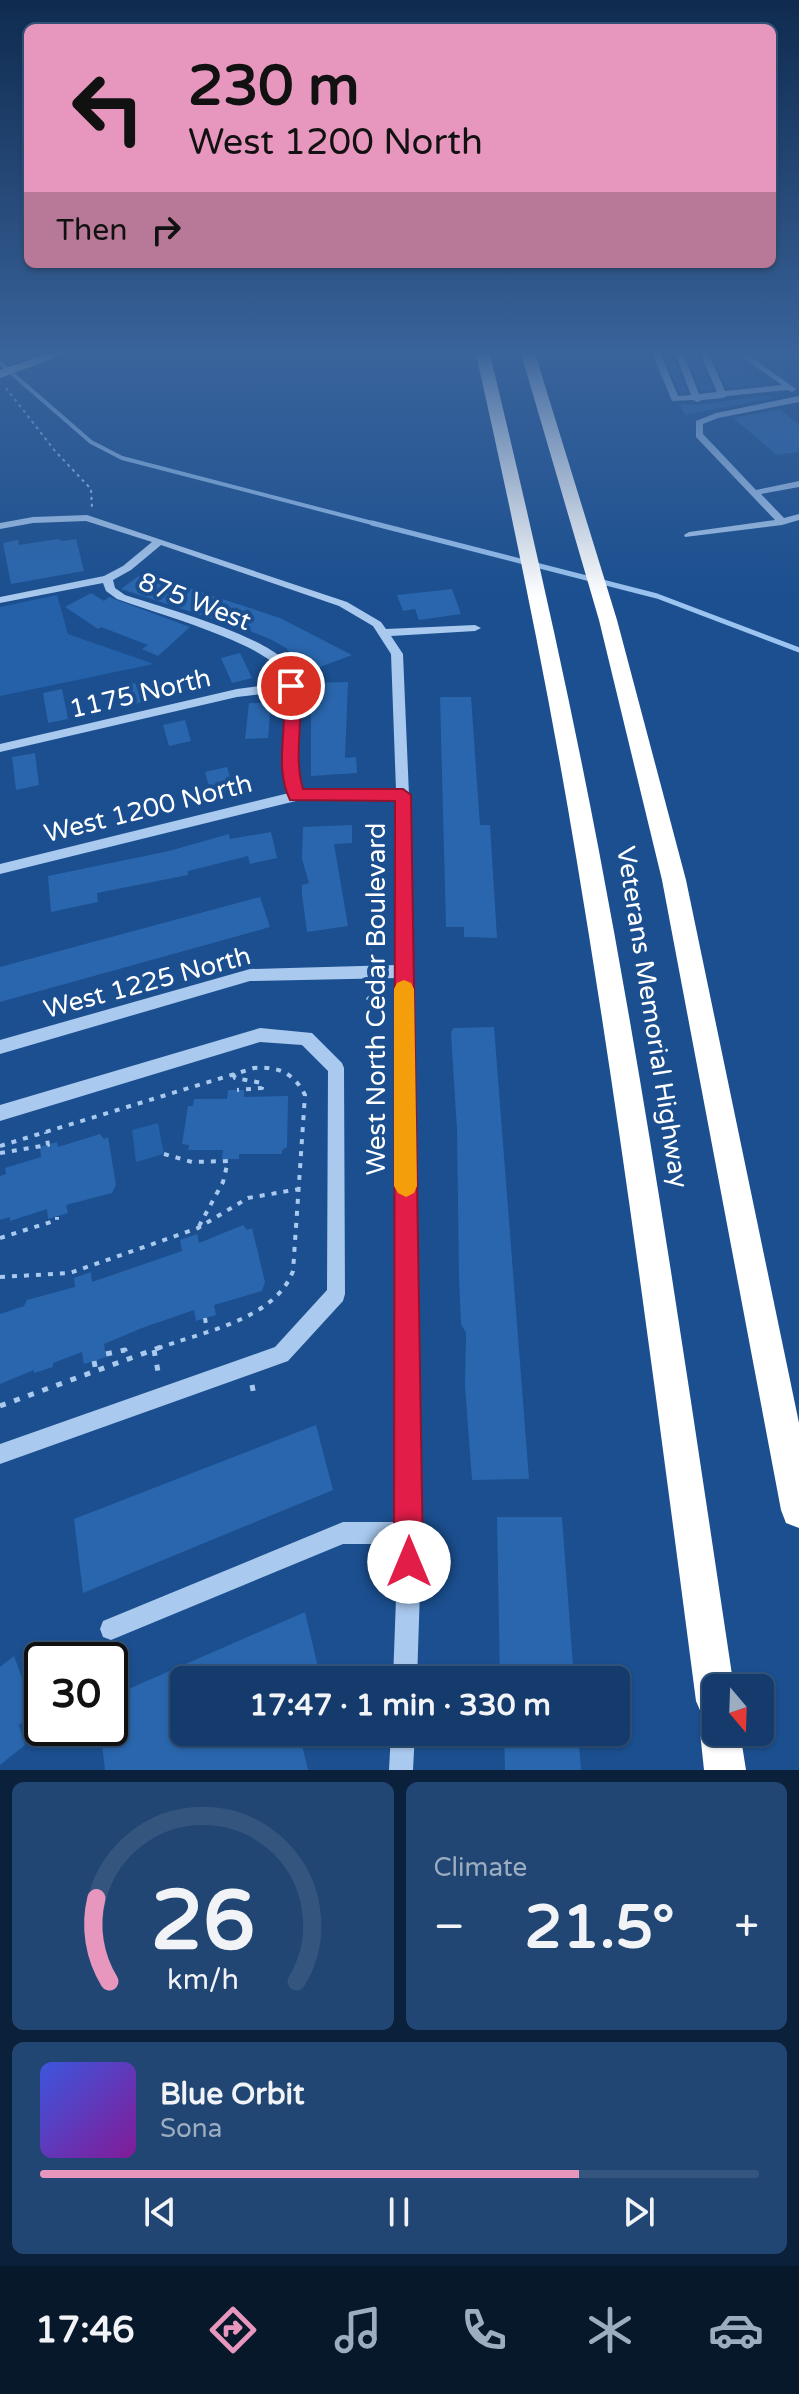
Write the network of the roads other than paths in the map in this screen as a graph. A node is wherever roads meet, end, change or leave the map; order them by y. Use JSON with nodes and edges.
{"nodes":[{"id":1,"x":503,"y":433,"type":"edge"},
{"id":2,"x":552,"y":433,"type":"edge"},
{"id":3,"x":699,"y":433,"type":"edge"},
{"id":4,"x":799,"y":484,"type":"edge"},
{"id":5,"x":754,"y":493,"type":"junction"},
{"id":6,"x":799,"y":517,"type":"edge"},
{"id":7,"x":782,"y":522,"type":"junction"},
{"id":8,"x":0,"y":526,"type":"edge"},
{"id":9,"x":689,"y":535,"type":"dead end"},
{"id":10,"x":159,"y":541,"type":"junction"},
{"id":11,"x":107,"y":579,"type":"junction"},
{"id":12,"x":0,"y":600,"type":"edge"},
{"id":13,"x":475,"y":628,"type":"dead end"},
{"id":14,"x":383,"y":633,"type":"junction"},
{"id":15,"x":291,"y":686,"type":"junction"},
{"id":16,"x":0,"y":748,"type":"edge"},
{"id":17,"x":403,"y":795,"type":"junction"},
{"id":18,"x":296,"y":796,"type":"junction"},
{"id":19,"x":0,"y":869,"type":"edge"},
{"id":20,"x":404,"y":971,"type":"junction"},
{"id":21,"x":0,"y":1047,"type":"edge"},
{"id":22,"x":0,"y":1113,"type":"edge"},
{"id":23,"x":0,"y":1454,"type":"edge"},
{"id":24,"x":799,"y":1510,"type":"edge"},
{"id":25,"x":408,"y":1533,"type":"junction"},
{"id":26,"x":111,"y":1629,"type":"dead end"},
{"id":27,"x":405,"y":1666,"type":"edge"},
{"id":28,"x":712,"y":1674,"type":"edge"},
{"id":29,"x":402,"y":1746,"type":"edge"},
{"id":30,"x":722,"y":1746,"type":"edge"},
{"id":31,"x":401,"y":1770,"type":"edge"},
{"id":32,"x":725,"y":1770,"type":"edge"}],
"edges":[{"from":1,"to":28,"type":"highway","name":"Veterans Memorial Highway"},
{"from":2,"to":24,"type":"highway","name":"Veterans Memorial Highway"},
{"from":3,"to":5,"type":"street"},
{"from":4,"to":5,"type":"street"},
{"from":5,"to":7,"type":"street"},
{"from":6,"to":7,"type":"street"},
{"from":7,"to":9,"type":"street"},
{"from":8,"to":10,"type":"street"},
{"from":10,"to":11,"type":"street"},
{"from":10,"to":14,"type":"street"},
{"from":11,"to":12,"type":"street"},
{"from":11,"to":15,"type":"street","name":"875 West"},
{"from":13,"to":14,"type":"street"},
{"from":14,"to":17,"type":"street","name":"West North Cedar Boulevard"},
{"from":15,"to":16,"type":"street","name":"1175 North"},
{"from":15,"to":18,"type":"street"},
{"from":17,"to":18,"type":"street","name":"West 1200 North"},
{"from":17,"to":20,"type":"street","name":"West North Cedar Boulevard"},
{"from":18,"to":19,"type":"street","name":"West 1200 North"},
{"from":20,"to":21,"type":"street","name":"West 1225 North"},
{"from":20,"to":25,"type":"street","name":"West North Cedar Boulevard"},
{"from":22,"to":23,"type":"street"},
{"from":25,"to":26,"type":"street"},
{"from":25,"to":27,"type":"street","name":"West North Cedar Boulevard"},
{"from":29,"to":31,"type":"street"},
{"from":30,"to":32,"type":"highway"}]}
